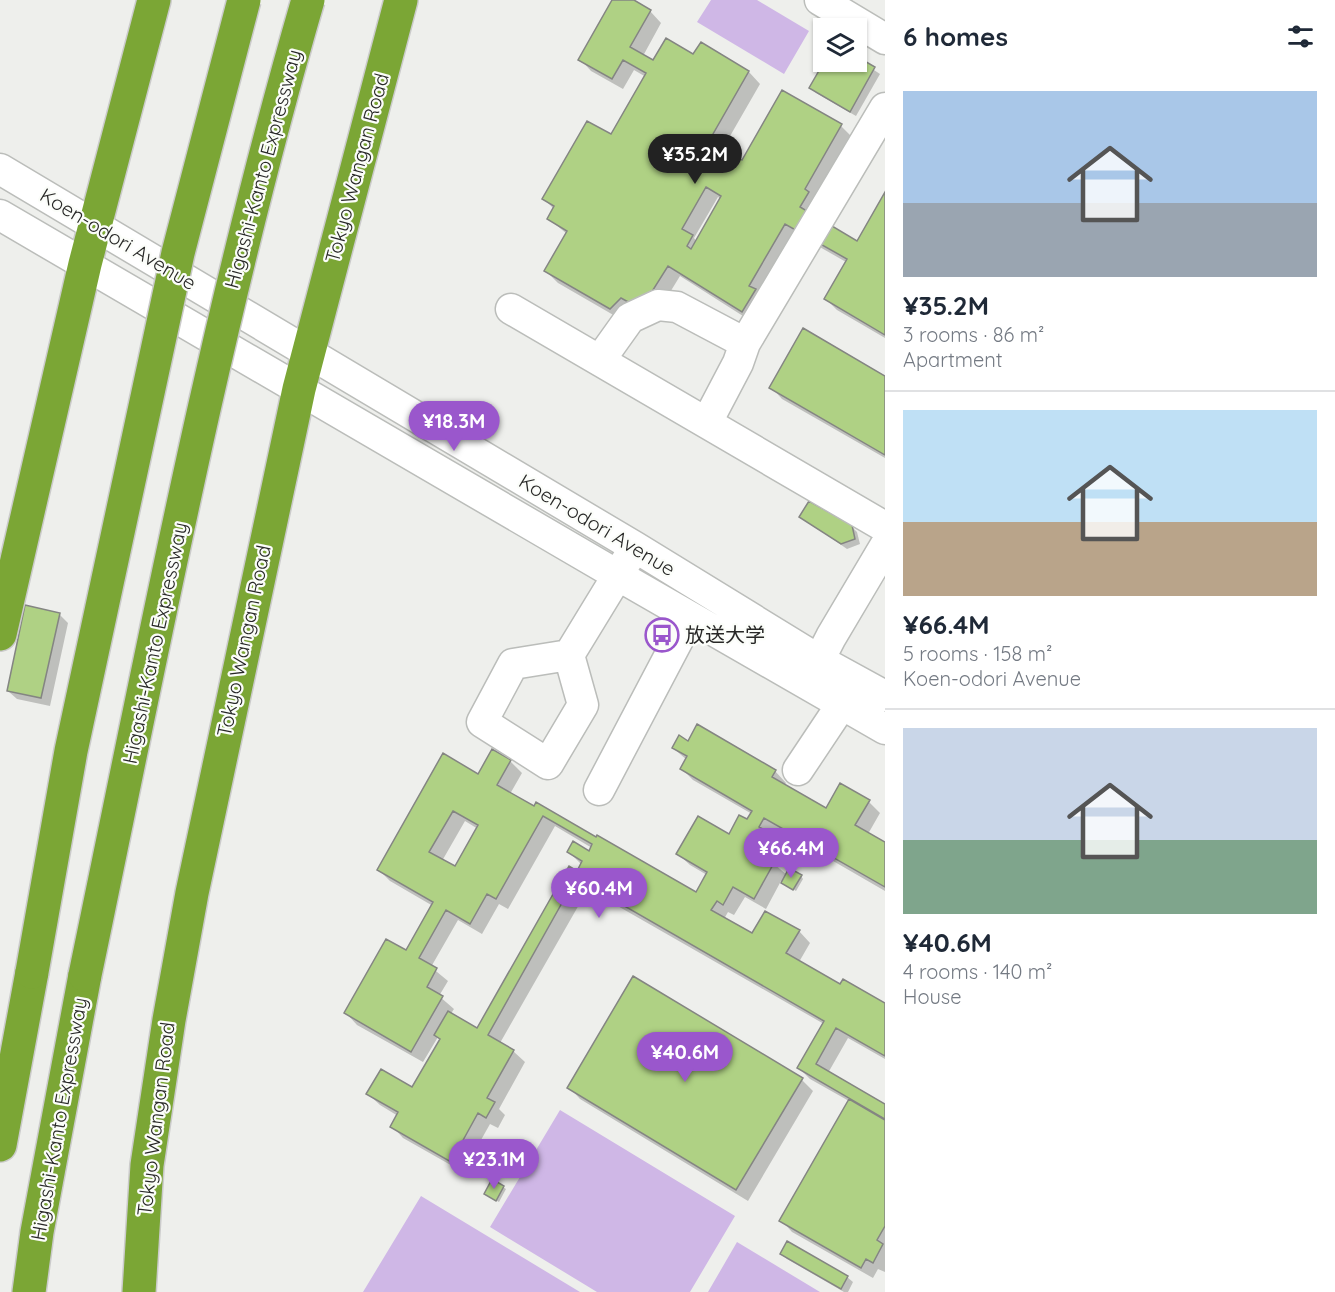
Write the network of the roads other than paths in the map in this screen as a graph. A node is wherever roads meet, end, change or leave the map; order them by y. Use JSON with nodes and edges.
{"nodes":[{"id":1,"x":154,"y":0,"type":"edge"},
{"id":2,"x":244,"y":0,"type":"edge"},
{"id":3,"x":308,"y":0,"type":"edge"},
{"id":4,"x":401,"y":0,"type":"edge"},
{"id":5,"x":820,"y":0,"type":"edge"},
{"id":6,"x":885,"y":39,"type":"edge"},
{"id":7,"x":885,"y":108,"type":"edge"},
{"id":8,"x":876,"y":140,"type":"edge"},
{"id":9,"x":0,"y":169,"type":"edge"},
{"id":10,"x":0,"y":215,"type":"edge"},
{"id":11,"x":96,"y":225,"type":"junction"},
{"id":12,"x":85,"y":264,"type":"junction"},
{"id":13,"x":511,"y":309,"type":"dead end"},
{"id":14,"x":745,"y":343,"type":"junction"},
{"id":15,"x":308,"y":353,"type":"junction"},
{"id":16,"x":600,"y":360,"type":"junction"},
{"id":17,"x":299,"y":389,"type":"junction"},
{"id":18,"x":706,"y":423,"type":"junction"},
{"id":19,"x":885,"y":527,"type":"edge"},
{"id":20,"x":885,"y":546,"type":"edge"},
{"id":21,"x":635,"y":547,"type":"junction"},
{"id":22,"x":619,"y":576,"type":"junction"},
{"id":23,"x":690,"y":617,"type":"junction"},
{"id":24,"x":0,"y":634,"type":"edge"},
{"id":25,"x":569,"y":655,"type":"dead end"},
{"id":26,"x":813,"y":672,"type":"junction"},
{"id":27,"x":885,"y":696,"type":"edge"},
{"id":28,"x":842,"y":704,"type":"junction"},
{"id":29,"x":885,"y":729,"type":"edge"},
{"id":30,"x":798,"y":770,"type":"dead end"},
{"id":31,"x":599,"y":790,"type":"dead end"},
{"id":32,"x":0,"y":1145,"type":"edge"},
{"id":33,"x":147,"y":1165,"type":"junction"},
{"id":34,"x":29,"y":1292,"type":"edge"},
{"id":35,"x":125,"y":1292,"type":"edge"},
{"id":36,"x":138,"y":1292,"type":"edge"}],
"edges":[{"from":1,"to":11,"type":"highway"},
{"from":2,"to":32,"type":"highway","bridge":true},
{"from":3,"to":34,"type":"highway","name":"Higashi-Kanto Expressway","bridge":true},
{"from":4,"to":15,"type":"highway","name":"Tokyo Wangan Road"},
{"from":5,"to":6,"type":"street"},
{"from":7,"to":8,"type":"street"},
{"from":8,"to":14,"type":"street"},
{"from":9,"to":11,"type":"street","name":"Koen-odori Avenue"},
{"from":10,"to":12,"type":"street","name":"Koen-odori Avenue"},
{"from":11,"to":12,"type":"highway"},
{"from":11,"to":15,"type":"street","name":"Koen-odori Avenue"},
{"from":12,"to":17,"type":"street","name":"Koen-odori Avenue"},
{"from":12,"to":24,"type":"highway"},
{"from":13,"to":16,"type":"street"},
{"from":14,"to":16,"type":"street"},
{"from":14,"to":18,"type":"street"},
{"from":15,"to":17,"type":"highway","name":"Tokyo Wangan Road"},
{"from":15,"to":21,"type":"street","name":"Koen-odori Avenue"},
{"from":16,"to":18,"type":"street"},
{"from":17,"to":22,"type":"street","name":"Koen-odori Avenue"},
{"from":17,"to":33,"type":"highway","name":"Tokyo Wangan Road"},
{"from":18,"to":19,"type":"street"},
{"from":20,"to":26,"type":"street"},
{"from":21,"to":22,"type":"street"},
{"from":21,"to":26,"type":"street","name":"Koen-odori Avenue"},
{"from":22,"to":23,"type":"street","name":"Koen-odori Avenue"},
{"from":22,"to":25,"type":"street"},
{"from":23,"to":26,"type":"street","name":"Koen-odori Avenue"},
{"from":23,"to":31,"type":"street"},
{"from":26,"to":27,"type":"street","name":"Koen-odori Avenue"},
{"from":26,"to":28,"type":"street","name":"Koen-odori Avenue"},
{"from":28,"to":29,"type":"street","name":"Koen-odori Avenue"},
{"from":28,"to":30,"type":"street"},
{"from":33,"to":35,"type":"highway"},
{"from":33,"to":36,"type":"highway","name":"Tokyo Wangan Road"}]}
